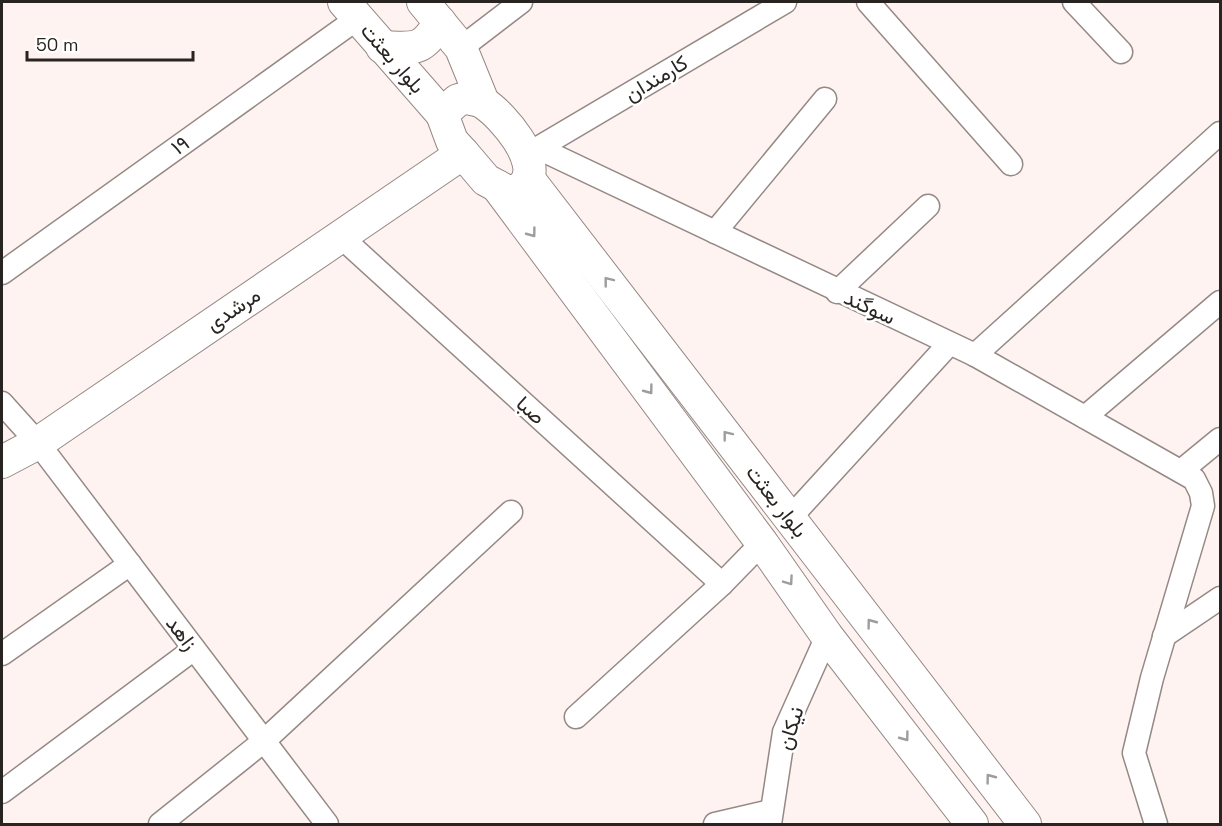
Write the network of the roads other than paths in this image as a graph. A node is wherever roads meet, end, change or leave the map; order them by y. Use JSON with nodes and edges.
{"nodes":[{"id":1,"x":521,"y":2,"type":"edge"},
{"id":2,"x":785,"y":2,"type":"edge"},
{"id":3,"x":868,"y":2,"type":"edge"},
{"id":4,"x":1074,"y":2,"type":"edge"},
{"id":5,"x":351,"y":10,"type":"edge"},
{"id":6,"x":432,"y":12,"type":"edge"},
{"id":7,"x":382,"y":46,"type":"junction"},
{"id":8,"x":461,"y":48,"type":"junction"},
{"id":9,"x":1121,"y":52,"type":"dead end"},
{"id":10,"x":825,"y":99,"type":"dead end"},
{"id":11,"x":483,"y":102,"type":"junction"},
{"id":12,"x":442,"y":114,"type":"junction"},
{"id":13,"x":1221,"y":133,"type":"edge"},
{"id":14,"x":463,"y":153,"type":"junction"},
{"id":15,"x":531,"y":161,"type":"junction"},
{"id":16,"x":1011,"y":164,"type":"dead end"},
{"id":17,"x":497,"y":186,"type":"junction"},
{"id":18,"x":928,"y":206,"type":"dead end"},
{"id":19,"x":715,"y":232,"type":"junction"},
{"id":20,"x":340,"y":236,"type":"junction"},
{"id":21,"x":2,"y":273,"type":"edge"},
{"id":22,"x":837,"y":292,"type":"junction"},
{"id":23,"x":1221,"y":302,"type":"edge"},
{"id":24,"x":949,"y":344,"type":"junction"},
{"id":25,"x":975,"y":355,"type":"junction"},
{"id":26,"x":2,"y":403,"type":"edge"},
{"id":27,"x":1085,"y":417,"type":"junction"},
{"id":28,"x":1221,"y":439,"type":"edge"},
{"id":29,"x":38,"y":443,"type":"junction"},
{"id":30,"x":2,"y":462,"type":"edge"},
{"id":31,"x":1188,"y":475,"type":"junction"},
{"id":32,"x":511,"y":512,"type":"dead end"},
{"id":33,"x":790,"y":518,"type":"junction"},
{"id":34,"x":762,"y":543,"type":"junction"},
{"id":35,"x":130,"y":564,"type":"junction"},
{"id":36,"x":722,"y":584,"type":"junction"},
{"id":37,"x":1221,"y":598,"type":"edge"},
{"id":38,"x":827,"y":636,"type":"junction"},
{"id":39,"x":1164,"y":636,"type":"junction"},
{"id":40,"x":194,"y":649,"type":"junction"},
{"id":41,"x":2,"y":654,"type":"edge"},
{"id":42,"x":576,"y":717,"type":"dead end"},
{"id":43,"x":264,"y":741,"type":"junction"},
{"id":44,"x":2,"y":792,"type":"edge"},
{"id":45,"x":771,"y":818,"type":"edge"},
{"id":46,"x":326,"y":824,"type":"edge"},
{"id":47,"x":160,"y":825,"type":"edge"},
{"id":48,"x":715,"y":825,"type":"edge"},
{"id":49,"x":972,"y":825,"type":"edge"},
{"id":50,"x":1025,"y":825,"type":"edge"},
{"id":51,"x":1156,"y":825,"type":"edge"}],
"edges":[{"from":1,"to":8,"type":"street"},
{"from":2,"to":15,"type":"street","name":"کارمندان"},
{"from":3,"to":16,"type":"street"},
{"from":4,"to":9,"type":"street"},
{"from":5,"to":7,"type":"main road","name":"بلوار بعثت"},
{"from":5,"to":21,"type":"street","name":"۱۹"},
{"from":6,"to":7,"type":"main road"},
{"from":6,"to":8,"type":"main road"},
{"from":7,"to":12,"type":"main road","name":"بلوار بعثت"},
{"from":8,"to":11,"type":"main road"},
{"from":10,"to":19,"type":"street"},
{"from":11,"to":12,"type":"main road"},
{"from":11,"to":15,"type":"main road","name":"بلوار بعثت"},
{"from":12,"to":14,"type":"main road","name":"بلوار بعثت"},
{"from":13,"to":25,"type":"street"},
{"from":14,"to":17,"type":"main road","name":"بلوار بعثت"},
{"from":14,"to":20,"type":"main road","name":"مرشدی"},
{"from":15,"to":17,"type":"main road"},
{"from":15,"to":19,"type":"street","name":"سوگند"},
{"from":33,"to":15,"type":"main road","name":"بلوار بعثت","one_way":true},
{"from":17,"to":34,"type":"main road","name":"بلوار بعثت","one_way":true},
{"from":18,"to":22,"type":"street"},
{"from":19,"to":22,"type":"street","name":"سوگند"},
{"from":20,"to":29,"type":"main road","name":"مرشدی"},
{"from":20,"to":36,"type":"street","name":"صبا"},
{"from":22,"to":24,"type":"street","name":"سوگند"},
{"from":23,"to":27,"type":"street"},
{"from":24,"to":25,"type":"street","name":"سوگند"},
{"from":24,"to":33,"type":"street"},
{"from":25,"to":27,"type":"street","name":"سوگند"},
{"from":26,"to":29,"type":"street","name":"زاهد"},
{"from":27,"to":31,"type":"street","name":"سوگند"},
{"from":28,"to":31,"type":"street"},
{"from":29,"to":30,"type":"main road","name":"مرشدی"},
{"from":29,"to":35,"type":"street","name":"زاهد"},
{"from":31,"to":39,"type":"street"},
{"from":32,"to":43,"type":"street"},
{"from":50,"to":33,"type":"main road","name":"بلوار بعثت","one_way":true},
{"from":34,"to":36,"type":"street"},
{"from":34,"to":38,"type":"main road","name":"بلوار بعثت","one_way":true},
{"from":35,"to":40,"type":"street","name":"زاهد"},
{"from":35,"to":41,"type":"street"},
{"from":36,"to":42,"type":"street"},
{"from":37,"to":39,"type":"street"},
{"from":38,"to":45,"type":"street","name":"نیکان"},
{"from":38,"to":49,"type":"main road","name":"بلوار بعثت","one_way":true},
{"from":39,"to":51,"type":"street"},
{"from":40,"to":43,"type":"street","name":"زاهد"},
{"from":40,"to":44,"type":"street"},
{"from":43,"to":46,"type":"street","name":"زاهد"},
{"from":43,"to":47,"type":"street"},
{"from":45,"to":48,"type":"street"}]}
